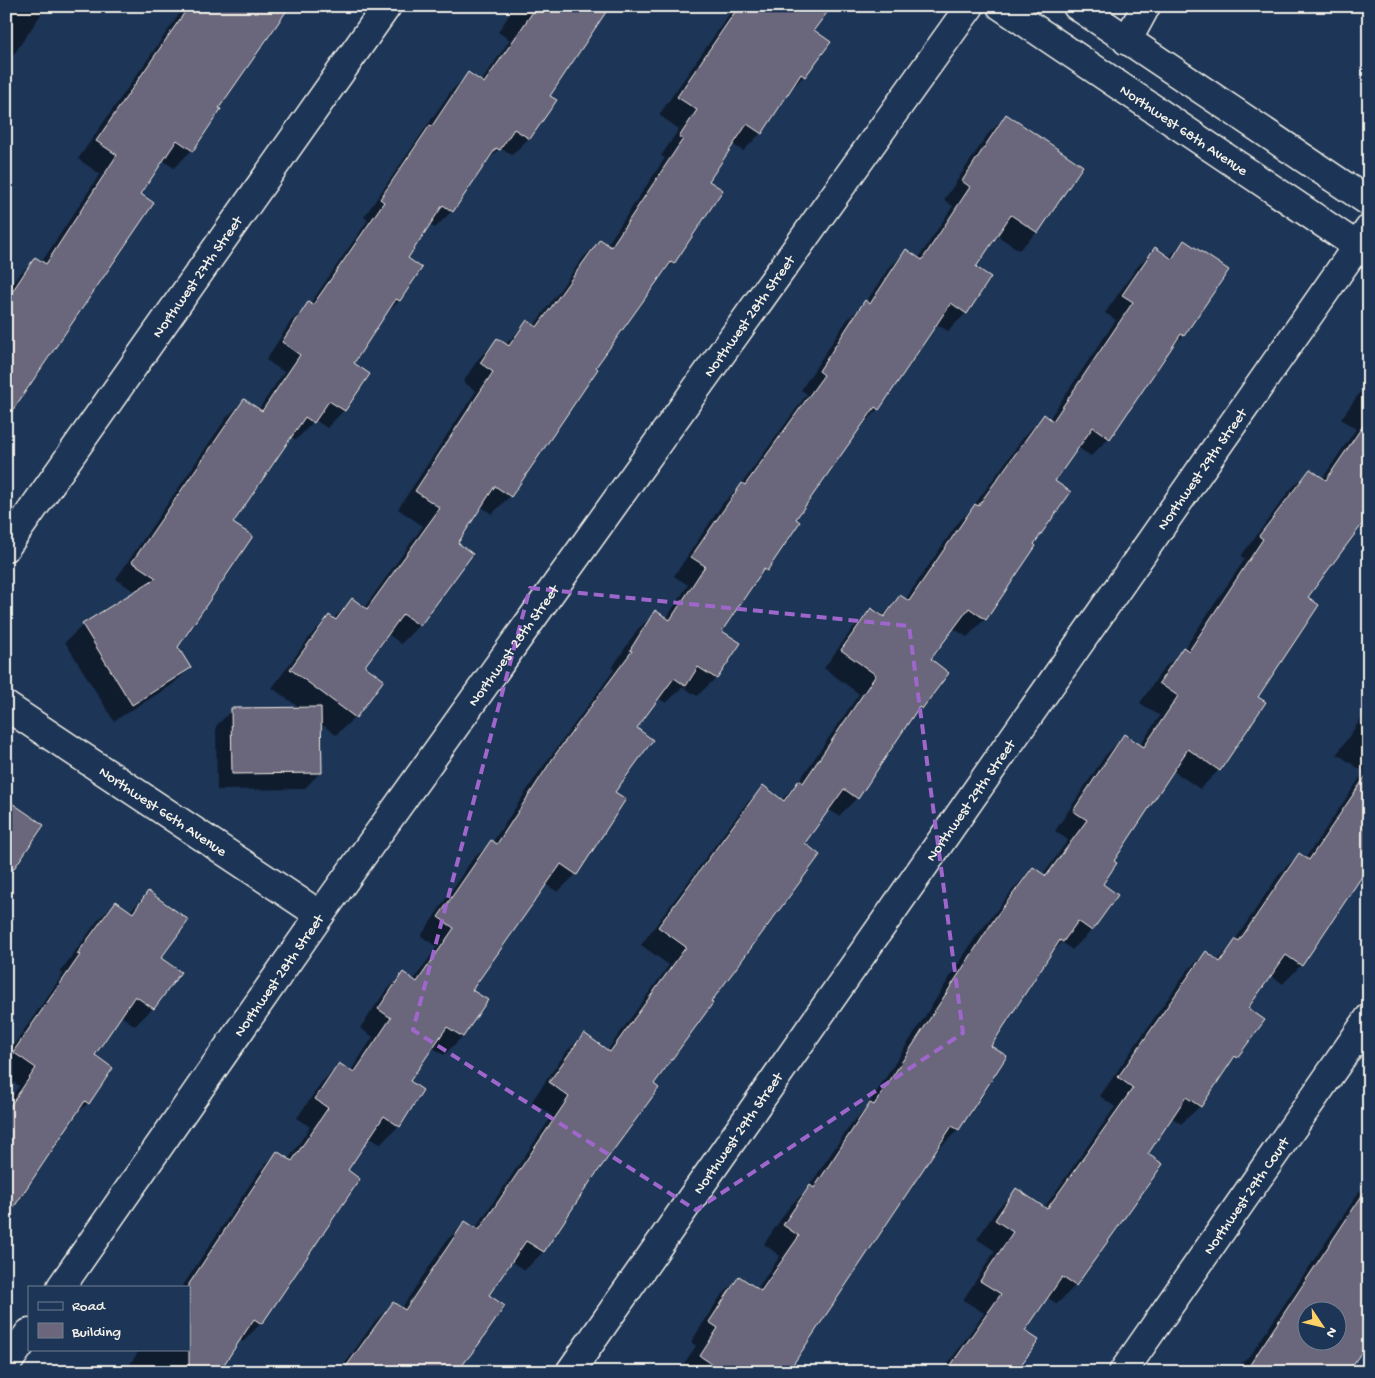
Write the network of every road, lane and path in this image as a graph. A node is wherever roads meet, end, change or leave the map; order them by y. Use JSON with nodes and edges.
{"nodes":[{"id":1,"x":387,"y":6,"type":"edge"},
{"id":2,"x":970,"y":6,"type":"edge"},
{"id":3,"x":1001,"y":6,"type":"edge"},
{"id":4,"x":1078,"y":6,"type":"edge"},
{"id":5,"x":1146,"y":6,"type":"edge"},
{"id":6,"x":1127,"y":41,"type":"junction"},
{"id":7,"x":1369,"y":202,"type":"edge"},
{"id":8,"x":1365,"y":243,"type":"edge"},
{"id":9,"x":6,"y":547,"type":"edge"},
{"id":10,"x":6,"y":706,"type":"edge"},
{"id":11,"x":320,"y":915,"type":"junction"},
{"id":12,"x":1369,"y":1018,"type":"edge"},
{"id":13,"x":62,"y":1286,"type":"edge"},
{"id":14,"x":28,"y":1333,"type":"edge"},
{"id":15,"x":6,"y":1365,"type":"edge"},
{"id":16,"x":570,"y":1372,"type":"edge"},
{"id":17,"x":1122,"y":1372,"type":"edge"}],
"edges":[{"from":1,"to":9,"type":"street","name":"Northwest 27th Street"},
{"from":2,"to":11,"type":"street","name":"Northwest 28th Street"},
{"from":3,"to":8,"type":"street","name":"Northwest 68th Avenue"},
{"from":4,"to":6,"type":"street"},
{"from":5,"to":6,"type":"street"},
{"from":6,"to":7,"type":"street"},
{"from":8,"to":16,"type":"street","name":"Northwest 29th Street"},
{"from":10,"to":11,"type":"street","name":"Northwest 66th Avenue"},
{"from":11,"to":13,"type":"street","name":"Northwest 28th Street"},
{"from":12,"to":17,"type":"street","name":"Northwest 29th Court"},
{"from":14,"to":15,"type":"street"}]}
